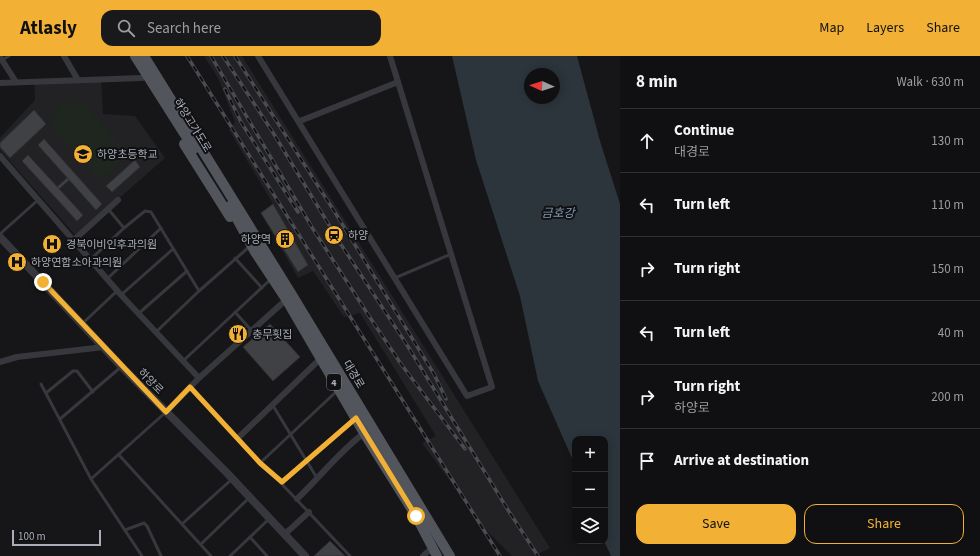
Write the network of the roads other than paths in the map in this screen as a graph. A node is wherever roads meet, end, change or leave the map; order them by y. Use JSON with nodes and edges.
{"nodes":[{"id":1,"x":8,"y":56,"type":"edge"},
{"id":2,"x":64,"y":56,"type":"edge"},
{"id":3,"x":128,"y":56,"type":"edge"},
{"id":4,"x":135,"y":56,"type":"edge"},
{"id":5,"x":144,"y":56,"type":"edge"},
{"id":6,"x":151,"y":56,"type":"edge"},
{"id":7,"x":258,"y":56,"type":"edge"},
{"id":8,"x":390,"y":56,"type":"edge"},
{"id":9,"x":1,"y":58,"type":"edge"},
{"id":10,"x":142,"y":78,"type":"junction"},
{"id":11,"x":78,"y":80,"type":"junction"},
{"id":12,"x":16,"y":82,"type":"junction"},
{"id":13,"x":398,"y":82,"type":"junction"},
{"id":14,"x":0,"y":84,"type":"edge"},
{"id":15,"x":300,"y":122,"type":"junction"},
{"id":16,"x":0,"y":156,"type":"edge"},
{"id":17,"x":38,"y":200,"type":"junction"},
{"id":18,"x":118,"y":200,"type":"dead end"},
{"id":19,"x":234,"y":206,"type":"junction"},
{"id":20,"x":108,"y":209,"type":"junction"},
{"id":21,"x":250,"y":226,"type":"junction"},
{"id":22,"x":124,"y":228,"type":"junction"},
{"id":23,"x":161,"y":228,"type":"junction"},
{"id":24,"x":0,"y":234,"type":"edge"},
{"id":25,"x":0,"y":237,"type":"edge"},
{"id":26,"x":74,"y":239,"type":"junction"},
{"id":27,"x":174,"y":249,"type":"junction"},
{"id":28,"x":252,"y":250,"type":"junction"},
{"id":29,"x":451,"y":254,"type":"junction"},
{"id":30,"x":235,"y":258,"type":"junction"},
{"id":31,"x":91,"y":260,"type":"junction"},
{"id":32,"x":187,"y":271,"type":"junction"},
{"id":33,"x":108,"y":278,"type":"junction"},
{"id":34,"x":272,"y":278,"type":"junction"},
{"id":35,"x":395,"y":278,"type":"junction"},
{"id":36,"x":262,"y":288,"type":"junction"},
{"id":37,"x":198,"y":291,"type":"junction"},
{"id":38,"x":120,"y":293,"type":"junction"},
{"id":39,"x":289,"y":297,"type":"junction"},
{"id":40,"x":235,"y":312,"type":"junction"},
{"id":41,"x":138,"y":314,"type":"junction"},
{"id":42,"x":82,"y":324,"type":"junction"},
{"id":43,"x":252,"y":331,"type":"junction"},
{"id":44,"x":156,"y":332,"type":"junction"},
{"id":45,"x":104,"y":347,"type":"junction"},
{"id":46,"x":320,"y":359,"type":"junction"},
{"id":47,"x":183,"y":361,"type":"junction"},
{"id":48,"x":0,"y":362,"type":"edge"},
{"id":49,"x":122,"y":366,"type":"junction"},
{"id":50,"x":199,"y":378,"type":"junction"},
{"id":51,"x":41,"y":384,"type":"dead end"},
{"id":52,"x":190,"y":387,"type":"junction"},
{"id":53,"x":338,"y":390,"type":"junction"},
{"id":54,"x":93,"y":392,"type":"junction"},
{"id":55,"x":46,"y":393,"type":"junction"},
{"id":56,"x":272,"y":404,"type":"junction"},
{"id":57,"x":166,"y":412,"type":"junction"},
{"id":58,"x":356,"y":418,"type":"junction"},
{"id":59,"x":60,"y":419,"type":"junction"},
{"id":60,"x":291,"y":433,"type":"junction"},
{"id":61,"x":364,"y":433,"type":"junction"},
{"id":62,"x":238,"y":438,"type":"junction"},
{"id":63,"x":118,"y":456,"type":"junction"},
{"id":64,"x":306,"y":460,"type":"junction"},
{"id":65,"x":260,"y":463,"type":"junction"},
{"id":66,"x":91,"y":479,"type":"junction"},
{"id":67,"x":232,"y":479,"type":"junction"},
{"id":68,"x":318,"y":480,"type":"junction"},
{"id":69,"x":282,"y":482,"type":"junction"},
{"id":70,"x":250,"y":497,"type":"junction"},
{"id":71,"x":297,"y":498,"type":"junction"},
{"id":72,"x":309,"y":512,"type":"junction"},
{"id":73,"x":270,"y":518,"type":"junction"},
{"id":74,"x":182,"y":524,"type":"junction"},
{"id":75,"x":125,"y":530,"type":"junction"},
{"id":76,"x":285,"y":534,"type":"junction"},
{"id":77,"x":250,"y":537,"type":"junction"},
{"id":78,"x":200,"y":544,"type":"junction"},
{"id":79,"x":435,"y":552,"type":"edge"},
{"id":80,"x":142,"y":556,"type":"edge"},
{"id":81,"x":161,"y":556,"type":"edge"},
{"id":82,"x":211,"y":556,"type":"edge"},
{"id":83,"x":230,"y":556,"type":"edge"},
{"id":84,"x":267,"y":556,"type":"edge"},
{"id":85,"x":306,"y":556,"type":"edge"},
{"id":86,"x":350,"y":556,"type":"edge"},
{"id":87,"x":423,"y":556,"type":"edge"},
{"id":88,"x":450,"y":556,"type":"edge"}],
"edges":[{"from":1,"to":9,"type":"lane"},
{"from":2,"to":11,"type":"street"},
{"from":3,"to":10,"type":"main road"},
{"from":4,"to":19,"type":"main road","name":"하양고가도로"},
{"from":5,"to":19,"type":"main road","name":"하양고가도로"},
{"from":6,"to":21,"type":"main road"},
{"from":7,"to":15,"type":"street"},
{"from":8,"to":13,"type":"street"},
{"from":9,"to":12,"type":"street"},
{"from":10,"to":11,"type":"street"},
{"from":10,"to":28,"type":"main road"},
{"from":11,"to":12,"type":"street"},
{"from":12,"to":14,"type":"street"},
{"from":13,"to":15,"type":"street"},
{"from":13,"to":29,"type":"street"},
{"from":15,"to":35,"type":"street"},
{"from":16,"to":17,"type":"street"},
{"from":17,"to":24,"type":"lane"},
{"from":17,"to":26,"type":"street"},
{"from":18,"to":20,"type":"street"},
{"from":19,"to":21,"type":"main road","name":"대경로","number":"4"},
{"from":19,"to":28,"type":"main road","name":"대경로","number":"4"},
{"from":20,"to":22,"type":"lane"},
{"from":20,"to":26,"type":"street"},
{"from":21,"to":39,"type":"main road","name":"대경로","number":"4"},
{"from":22,"to":23,"type":"lane"},
{"from":22,"to":31,"type":"lane"},
{"from":23,"to":27,"type":"lane"},
{"from":23,"to":33,"type":"lane"},
{"from":25,"to":42,"type":"street","name":"하양로"},
{"from":26,"to":31,"type":"street"},
{"from":27,"to":32,"type":"lane"},
{"from":27,"to":38,"type":"lane"},
{"from":28,"to":30,"type":"lane"},
{"from":28,"to":34,"type":"main road","name":"대경로","number":"4"},
{"from":29,"to":35,"type":"lane"},
{"from":29,"to":35,"type":"street"},
{"from":30,"to":36,"type":"lane"},
{"from":30,"to":37,"type":"lane"},
{"from":31,"to":33,"type":"street"},
{"from":32,"to":37,"type":"lane"},
{"from":32,"to":41,"type":"lane"},
{"from":33,"to":38,"type":"street"},
{"from":34,"to":36,"type":"lane"},
{"from":34,"to":39,"type":"main road","name":"대경로","number":"4"},
{"from":36,"to":40,"type":"lane"},
{"from":37,"to":44,"type":"lane"},
{"from":38,"to":41,"type":"street"},
{"from":38,"to":42,"type":"lane"},
{"from":39,"to":43,"type":"street"},
{"from":39,"to":46,"type":"main road","name":"대경로","number":"4"},
{"from":39,"to":88,"type":"main road","name":"대경로","number":"4"},
{"from":40,"to":43,"type":"lane"},
{"from":40,"to":47,"type":"lane"},
{"from":41,"to":44,"type":"street"},
{"from":42,"to":45,"type":"street","name":"하양로"},
{"from":43,"to":50,"type":"street"},
{"from":44,"to":47,"type":"street"},
{"from":45,"to":48,"type":"street"},
{"from":45,"to":49,"type":"street","name":"하양로"},
{"from":46,"to":53,"type":"main road","name":"대경로","number":"4"},
{"from":46,"to":56,"type":"street"},
{"from":47,"to":50,"type":"street"},
{"from":49,"to":54,"type":"lane"},
{"from":49,"to":57,"type":"street","name":"하양로"},
{"from":50,"to":52,"type":"street"},
{"from":51,"to":55,"type":"lane"},
{"from":52,"to":57,"type":"street"},
{"from":52,"to":62,"type":"lane"},
{"from":53,"to":58,"type":"main road","name":"대경로","number":"4"},
{"from":53,"to":60,"type":"lane"},
{"from":54,"to":55,"type":"lane"},
{"from":54,"to":59,"type":"lane"},
{"from":55,"to":59,"type":"lane"},
{"from":56,"to":60,"type":"lane"},
{"from":56,"to":62,"type":"street"},
{"from":57,"to":63,"type":"lane"},
{"from":57,"to":67,"type":"street","name":"하양로"},
{"from":58,"to":61,"type":"main road","name":"대경로","number":"4"},
{"from":58,"to":64,"type":"lane"},
{"from":59,"to":66,"type":"lane"},
{"from":60,"to":64,"type":"lane"},
{"from":60,"to":65,"type":"lane"},
{"from":61,"to":68,"type":"street"},
{"from":61,"to":79,"type":"main road","name":"대경로","number":"4"},
{"from":62,"to":65,"type":"lane"},
{"from":63,"to":66,"type":"lane"},
{"from":63,"to":74,"type":"lane"},
{"from":64,"to":68,"type":"lane"},
{"from":64,"to":69,"type":"lane"},
{"from":65,"to":69,"type":"lane"},
{"from":66,"to":75,"type":"lane"},
{"from":67,"to":70,"type":"street","name":"하양로"},
{"from":67,"to":74,"type":"lane"},
{"from":68,"to":71,"type":"street"},
{"from":69,"to":71,"type":"lane"},
{"from":70,"to":73,"type":"street","name":"하양로"},
{"from":70,"to":78,"type":"lane"},
{"from":71,"to":72,"type":"lane"},
{"from":72,"to":76,"type":"street"},
{"from":72,"to":86,"type":"lane"},
{"from":73,"to":76,"type":"street","name":"하양로"},
{"from":73,"to":77,"type":"lane"},
{"from":74,"to":78,"type":"lane"},
{"from":75,"to":80,"type":"lane"},
{"from":75,"to":81,"type":"lane"},
{"from":76,"to":85,"type":"street","name":"하양로"},
{"from":77,"to":83,"type":"lane"},
{"from":77,"to":84,"type":"lane"},
{"from":78,"to":82,"type":"lane"},
{"from":79,"to":87,"type":"street"}]}
